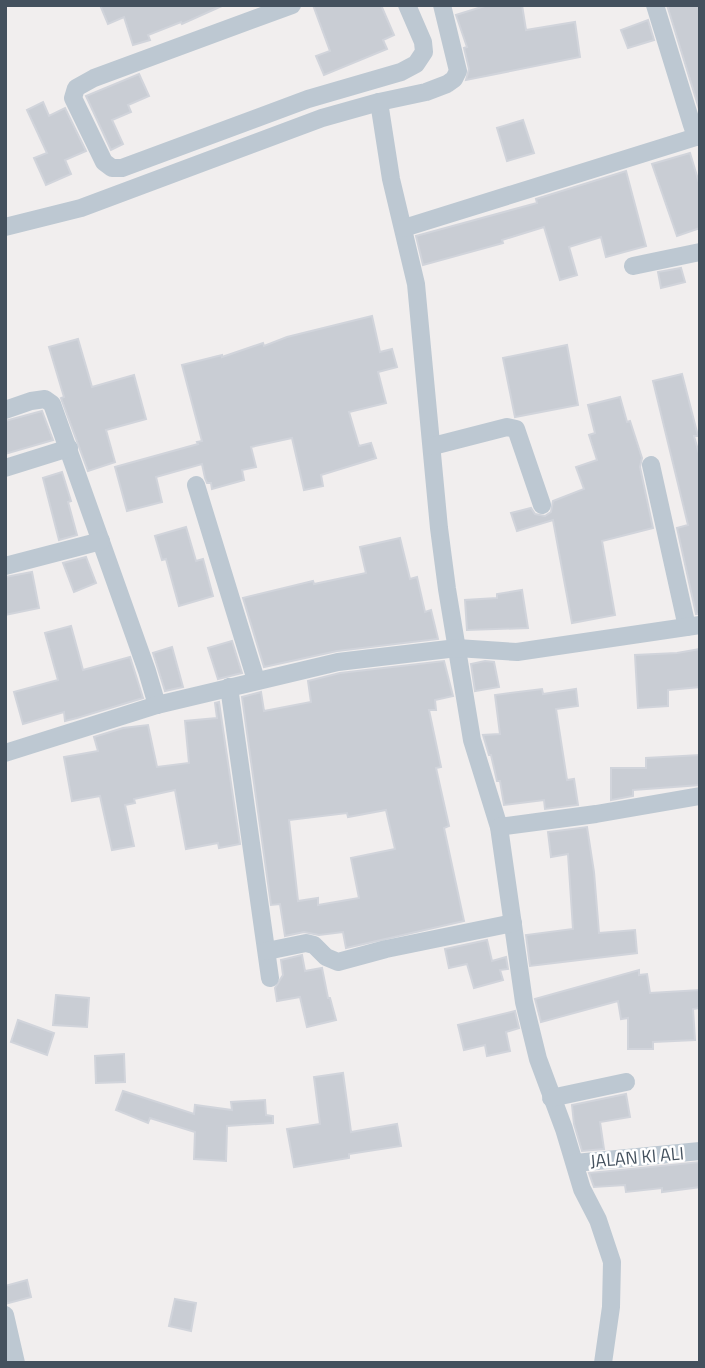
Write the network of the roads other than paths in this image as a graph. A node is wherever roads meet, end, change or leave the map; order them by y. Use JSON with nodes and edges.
{"nodes":[{"id":1,"x":292,"y":5,"type":"edge"},
{"id":2,"x":407,"y":5,"type":"edge"},
{"id":3,"x":442,"y":5,"type":"edge"},
{"id":4,"x":655,"y":5,"type":"edge"},
{"id":5,"x":379,"y":102,"type":"junction"},
{"id":6,"x":698,"y":137,"type":"edge"},
{"id":7,"x":5,"y":227,"type":"edge"},
{"id":8,"x":404,"y":228,"type":"junction"},
{"id":9,"x":700,"y":252,"type":"edge"},
{"id":10,"x":633,"y":266,"type":"dead end"},
{"id":11,"x":5,"y":410,"type":"edge"},
{"id":12,"x":433,"y":446,"type":"junction"},
{"id":13,"x":69,"y":448,"type":"junction"},
{"id":14,"x":651,"y":465,"type":"dead end"},
{"id":15,"x":5,"y":468,"type":"edge"},
{"id":16,"x":196,"y":485,"type":"dead end"},
{"id":17,"x":542,"y":506,"type":"dead end"},
{"id":18,"x":101,"y":541,"type":"junction"},
{"id":19,"x":5,"y":566,"type":"edge"},
{"id":20,"x":694,"y":626,"type":"edge"},
{"id":21,"x":457,"y":649,"type":"junction"},
{"id":22,"x":256,"y":680,"type":"junction"},
{"id":23,"x":229,"y":687,"type":"junction"},
{"id":24,"x":157,"y":705,"type":"junction"},
{"id":25,"x":5,"y":753,"type":"edge"},
{"id":26,"x":700,"y":796,"type":"edge"},
{"id":27,"x":499,"y":827,"type":"junction"},
{"id":28,"x":513,"y":923,"type":"junction"},
{"id":29,"x":267,"y":951,"type":"junction"},
{"id":30,"x":270,"y":978,"type":"dead end"},
{"id":31,"x":626,"y":1082,"type":"dead end"},
{"id":32,"x":551,"y":1098,"type":"junction"},
{"id":33,"x":700,"y":1151,"type":"edge"},
{"id":34,"x":575,"y":1163,"type":"junction"},
{"id":35,"x":5,"y":1315,"type":"edge"},
{"id":36,"x":16,"y":1363,"type":"edge"},
{"id":37,"x":603,"y":1363,"type":"edge"}],
"edges":[{"from":1,"to":2,"type":"street"},
{"from":3,"to":5,"type":"street"},
{"from":4,"to":6,"type":"street"},
{"from":5,"to":7,"type":"street"},
{"from":5,"to":8,"type":"street"},
{"from":6,"to":8,"type":"street"},
{"from":8,"to":12,"type":"street"},
{"from":9,"to":10,"type":"street"},
{"from":11,"to":13,"type":"street"},
{"from":12,"to":17,"type":"street"},
{"from":12,"to":21,"type":"street"},
{"from":13,"to":15,"type":"street"},
{"from":13,"to":18,"type":"street"},
{"from":14,"to":20,"type":"street"},
{"from":16,"to":22,"type":"street"},
{"from":18,"to":19,"type":"street"},
{"from":18,"to":24,"type":"street"},
{"from":20,"to":21,"type":"street"},
{"from":21,"to":22,"type":"street"},
{"from":21,"to":27,"type":"street"},
{"from":22,"to":23,"type":"street"},
{"from":23,"to":24,"type":"street"},
{"from":23,"to":29,"type":"street"},
{"from":24,"to":25,"type":"street"},
{"from":26,"to":27,"type":"street"},
{"from":27,"to":28,"type":"street"},
{"from":28,"to":29,"type":"street"},
{"from":28,"to":32,"type":"street"},
{"from":29,"to":30,"type":"street"},
{"from":31,"to":32,"type":"street"},
{"from":32,"to":34,"type":"street"},
{"from":33,"to":34,"type":"street","name":"JALAN KI ALI"},
{"from":34,"to":37,"type":"street"},
{"from":35,"to":36,"type":"street"}]}
